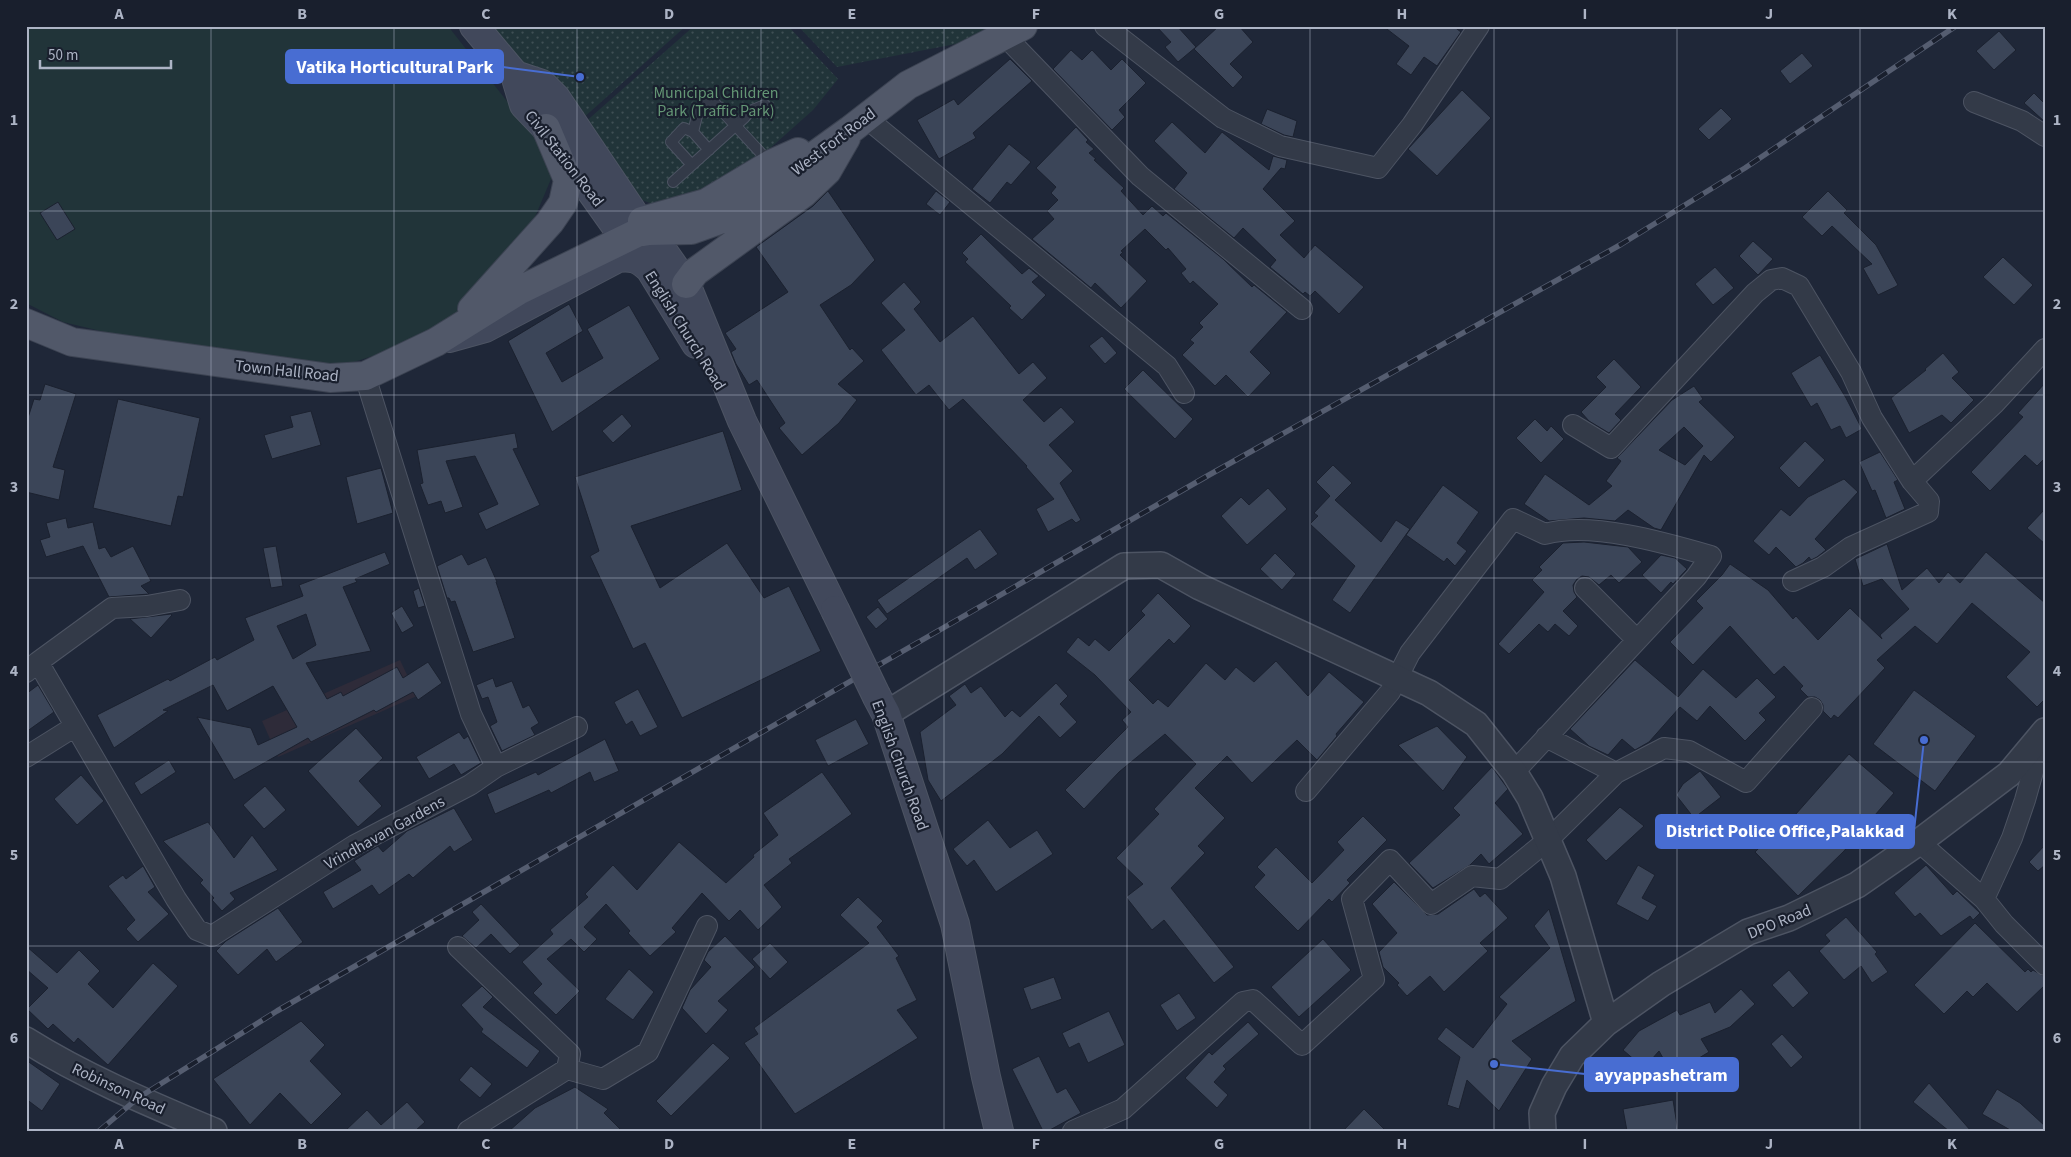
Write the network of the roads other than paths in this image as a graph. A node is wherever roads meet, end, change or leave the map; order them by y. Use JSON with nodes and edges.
{"nodes":[{"id":1,"x":474,"y":26,"type":"edge"},
{"id":2,"x":1105,"y":26,"type":"edge"},
{"id":3,"x":1479,"y":26,"type":"edge"},
{"id":4,"x":1013,"y":31,"type":"edge"},
{"id":5,"x":515,"y":75,"type":"junction"},
{"id":6,"x":1974,"y":102,"type":"dead end"},
{"id":7,"x":765,"y":104,"type":"dead end"},
{"id":8,"x":734,"y":126,"type":"junction"},
{"id":9,"x":866,"y":126,"type":"junction"},
{"id":10,"x":546,"y":128,"type":"junction"},
{"id":11,"x":693,"y":132,"type":"junction"},
{"id":12,"x":2045,"y":136,"type":"edge"},
{"id":13,"x":709,"y":150,"type":"junction"},
{"id":14,"x":771,"y":164,"type":"junction"},
{"id":15,"x":692,"y":166,"type":"junction"},
{"id":16,"x":673,"y":182,"type":"dead end"},
{"id":17,"x":638,"y":231,"type":"junction"},
{"id":18,"x":686,"y":284,"type":"junction"},
{"id":19,"x":1302,"y":309,"type":"dead end"},
{"id":20,"x":26,"y":323,"type":"edge"},
{"id":21,"x":436,"y":342,"type":"junction"},
{"id":22,"x":2045,"y":349,"type":"edge"},
{"id":23,"x":365,"y":376,"type":"junction"},
{"id":24,"x":1184,"y":393,"type":"dead end"},
{"id":25,"x":742,"y":421,"type":"junction"},
{"id":26,"x":1573,"y":425,"type":"dead end"},
{"id":27,"x":1912,"y":481,"type":"junction"},
{"id":28,"x":1793,"y":581,"type":"dead end"},
{"id":29,"x":1585,"y":588,"type":"dead end"},
{"id":30,"x":180,"y":600,"type":"dead end"},
{"id":31,"x":1636,"y":639,"type":"junction"},
{"id":32,"x":32,"y":667,"type":"edge"},
{"id":33,"x":1403,"y":667,"type":"junction"},
{"id":34,"x":881,"y":705,"type":"junction"},
{"id":35,"x":1812,"y":708,"type":"dead end"},
{"id":36,"x":74,"y":727,"type":"junction"},
{"id":37,"x":577,"y":727,"type":"dead end"},
{"id":38,"x":2045,"y":731,"type":"edge"},
{"id":39,"x":1546,"y":737,"type":"junction"},
{"id":40,"x":26,"y":756,"type":"edge"},
{"id":41,"x":1521,"y":764,"type":"junction"},
{"id":42,"x":496,"y":767,"type":"junction"},
{"id":43,"x":1616,"y":773,"type":"junction"},
{"id":44,"x":1306,"y":791,"type":"dead end"},
{"id":45,"x":1555,"y":833,"type":"junction"},
{"id":46,"x":1919,"y":842,"type":"junction"},
{"id":47,"x":1984,"y":899,"type":"junction"},
{"id":48,"x":707,"y":926,"type":"dead end"},
{"id":49,"x":458,"y":947,"type":"dead end"},
{"id":50,"x":2045,"y":965,"type":"edge"},
{"id":51,"x":1606,"y":1023,"type":"junction"},
{"id":52,"x":26,"y":1040,"type":"edge"},
{"id":53,"x":567,"y":1069,"type":"junction"},
{"id":54,"x":214,"y":1131,"type":"edge"},
{"id":55,"x":468,"y":1131,"type":"edge"},
{"id":56,"x":999,"y":1131,"type":"edge"},
{"id":57,"x":1073,"y":1131,"type":"edge"},
{"id":58,"x":1543,"y":1131,"type":"edge"}],
"edges":[{"from":1,"to":5,"type":"main road","name":"Civil Station Road"},
{"from":2,"to":3,"type":"street"},
{"from":4,"to":9,"type":"main road","name":"West Fort Road"},
{"from":4,"to":19,"type":"street"},
{"from":5,"to":10,"type":"main road","name":"Civil Station Road"},
{"from":5,"to":17,"type":"main road"},
{"from":6,"to":12,"type":"street"},
{"from":7,"to":8,"type":"lane"},
{"from":8,"to":11,"type":"lane"},
{"from":8,"to":13,"type":"lane"},
{"from":8,"to":14,"type":"lane"},
{"from":9,"to":14,"type":"main road","name":"Town Hall Road"},
{"from":9,"to":17,"type":"main road","name":"West Fort Road"},
{"from":9,"to":18,"type":"main road"},
{"from":9,"to":24,"type":"street"},
{"from":10,"to":17,"type":"main road","name":"Civil Station Road"},
{"from":10,"to":21,"type":"main road"},
{"from":11,"to":13,"type":"lane"},
{"from":11,"to":15,"type":"lane"},
{"from":13,"to":15,"type":"lane"},
{"from":14,"to":17,"type":"main road","name":"Town Hall Road"},
{"from":15,"to":16,"type":"lane"},
{"from":17,"to":18,"type":"main road","name":"English Church Road"},
{"from":17,"to":21,"type":"main road","name":"Town Hall Road"},
{"from":18,"to":25,"type":"main road","name":"English Church Road"},
{"from":20,"to":23,"type":"main road","name":"Town Hall Road"},
{"from":21,"to":23,"type":"main road","name":"Town Hall Road"},
{"from":21,"to":25,"type":"main road","name":"English Church Road"},
{"from":22,"to":27,"type":"street"},
{"from":23,"to":42,"type":"street"},
{"from":25,"to":34,"type":"main road","name":"English Church Road","bridge":true},
{"from":26,"to":27,"type":"street"},
{"from":27,"to":28,"type":"street"},
{"from":29,"to":31,"type":"street"},
{"from":30,"to":32,"type":"street"},
{"from":31,"to":33,"type":"street"},
{"from":31,"to":39,"type":"street"},
{"from":32,"to":36,"type":"street","name":"Vrindhavan Gardens"},
{"from":33,"to":34,"type":"street"},
{"from":33,"to":41,"type":"street"},
{"from":33,"to":44,"type":"street"},
{"from":34,"to":56,"type":"main road","name":"English Church Road"},
{"from":35,"to":43,"type":"street"},
{"from":36,"to":40,"type":"street"},
{"from":36,"to":42,"type":"street","name":"Vrindhavan Gardens"},
{"from":37,"to":42,"type":"street"},
{"from":38,"to":46,"type":"street","name":"DPO Road"},
{"from":38,"to":47,"type":"street"},
{"from":39,"to":41,"type":"street"},
{"from":39,"to":43,"type":"street"},
{"from":41,"to":45,"type":"street"},
{"from":43,"to":45,"type":"street"},
{"from":45,"to":51,"type":"street"},
{"from":45,"to":57,"type":"street"},
{"from":46,"to":47,"type":"street"},
{"from":46,"to":51,"type":"street","name":"DPO Road"},
{"from":47,"to":50,"type":"street"},
{"from":48,"to":53,"type":"street"},
{"from":49,"to":53,"type":"street"},
{"from":51,"to":58,"type":"street","name":"DPO Road"},
{"from":52,"to":54,"type":"street","name":"Robinson Road"},
{"from":53,"to":55,"type":"street"}]}
